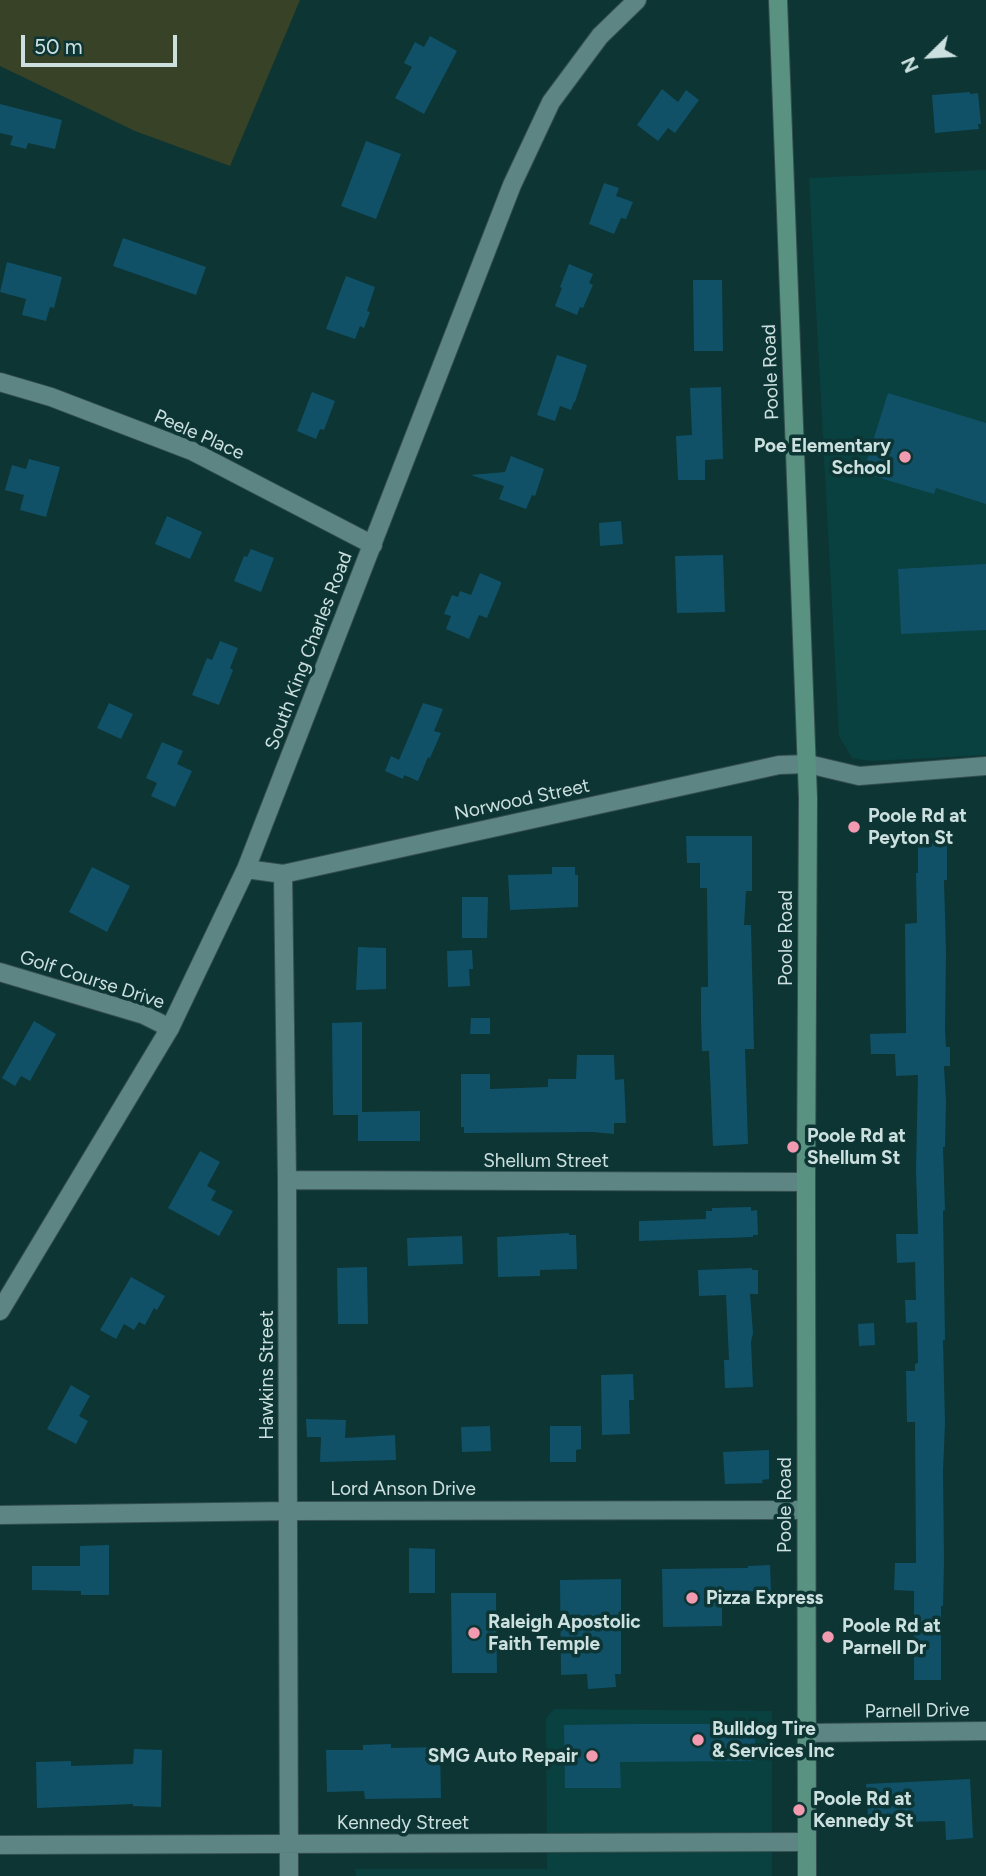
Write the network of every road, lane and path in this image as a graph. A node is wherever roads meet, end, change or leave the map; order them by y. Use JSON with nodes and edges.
{"nodes":[{"id":1,"x":637,"y":0,"type":"edge"},
{"id":2,"x":778,"y":0,"type":"edge"},
{"id":3,"x":0,"y":382,"type":"edge"},
{"id":4,"x":373,"y":545,"type":"junction"},
{"id":5,"x":808,"y":764,"type":"junction"},
{"id":6,"x":986,"y":765,"type":"edge"},
{"id":7,"x":246,"y":869,"type":"junction"},
{"id":8,"x":283,"y":874,"type":"junction"},
{"id":9,"x":0,"y":972,"type":"edge"},
{"id":10,"x":170,"y":1028,"type":"junction"},
{"id":11,"x":287,"y":1180,"type":"junction"},
{"id":12,"x":806,"y":1182,"type":"junction"},
{"id":13,"x":0,"y":1311,"type":"edge"},
{"id":14,"x":806,"y":1510,"type":"junction"},
{"id":15,"x":289,"y":1511,"type":"junction"},
{"id":16,"x":0,"y":1515,"type":"edge"},
{"id":17,"x":986,"y":1731,"type":"edge"},
{"id":18,"x":806,"y":1733,"type":"junction"},
{"id":19,"x":806,"y":1842,"type":"junction"},
{"id":20,"x":289,"y":1844,"type":"junction"},
{"id":21,"x":0,"y":1845,"type":"edge"},
{"id":22,"x":289,"y":1876,"type":"edge"},
{"id":23,"x":807,"y":1876,"type":"edge"}],
"edges":[{"from":1,"to":4,"type":"street","name":"South King Charles Road"},
{"from":2,"to":5,"type":"main road","name":"Poole Road"},
{"from":3,"to":4,"type":"street","name":"Peele Place"},
{"from":4,"to":7,"type":"street","name":"South King Charles Road"},
{"from":5,"to":6,"type":"street","name":"Norwood Street"},
{"from":5,"to":8,"type":"street","name":"Norwood Street"},
{"from":5,"to":12,"type":"main road","name":"Poole Road"},
{"from":7,"to":8,"type":"street","name":"Norwood Street"},
{"from":7,"to":10,"type":"street","name":"South King Charles Road"},
{"from":8,"to":11,"type":"street","name":"Hawkins Street"},
{"from":9,"to":10,"type":"street","name":"Golf Course Drive"},
{"from":10,"to":13,"type":"street","name":"South King Charles Road"},
{"from":11,"to":12,"type":"street","name":"Shellum Street"},
{"from":11,"to":15,"type":"street","name":"Hawkins Street"},
{"from":12,"to":14,"type":"main road","name":"Poole Road"},
{"from":14,"to":15,"type":"street","name":"Lord Anson Drive"},
{"from":14,"to":18,"type":"main road","name":"Poole Road"},
{"from":15,"to":16,"type":"street","name":"Lord Anson Drive"},
{"from":15,"to":20,"type":"street","name":"Hawkins Street"},
{"from":17,"to":18,"type":"street","name":"Parnell Drive"},
{"from":18,"to":19,"type":"main road","name":"Poole Road"},
{"from":19,"to":20,"type":"street","name":"Kennedy Street"},
{"from":19,"to":23,"type":"main road","name":"Poole Road"},
{"from":20,"to":21,"type":"street","name":"Kennedy Street"},
{"from":20,"to":22,"type":"street","name":"Hawkins Street"}]}
